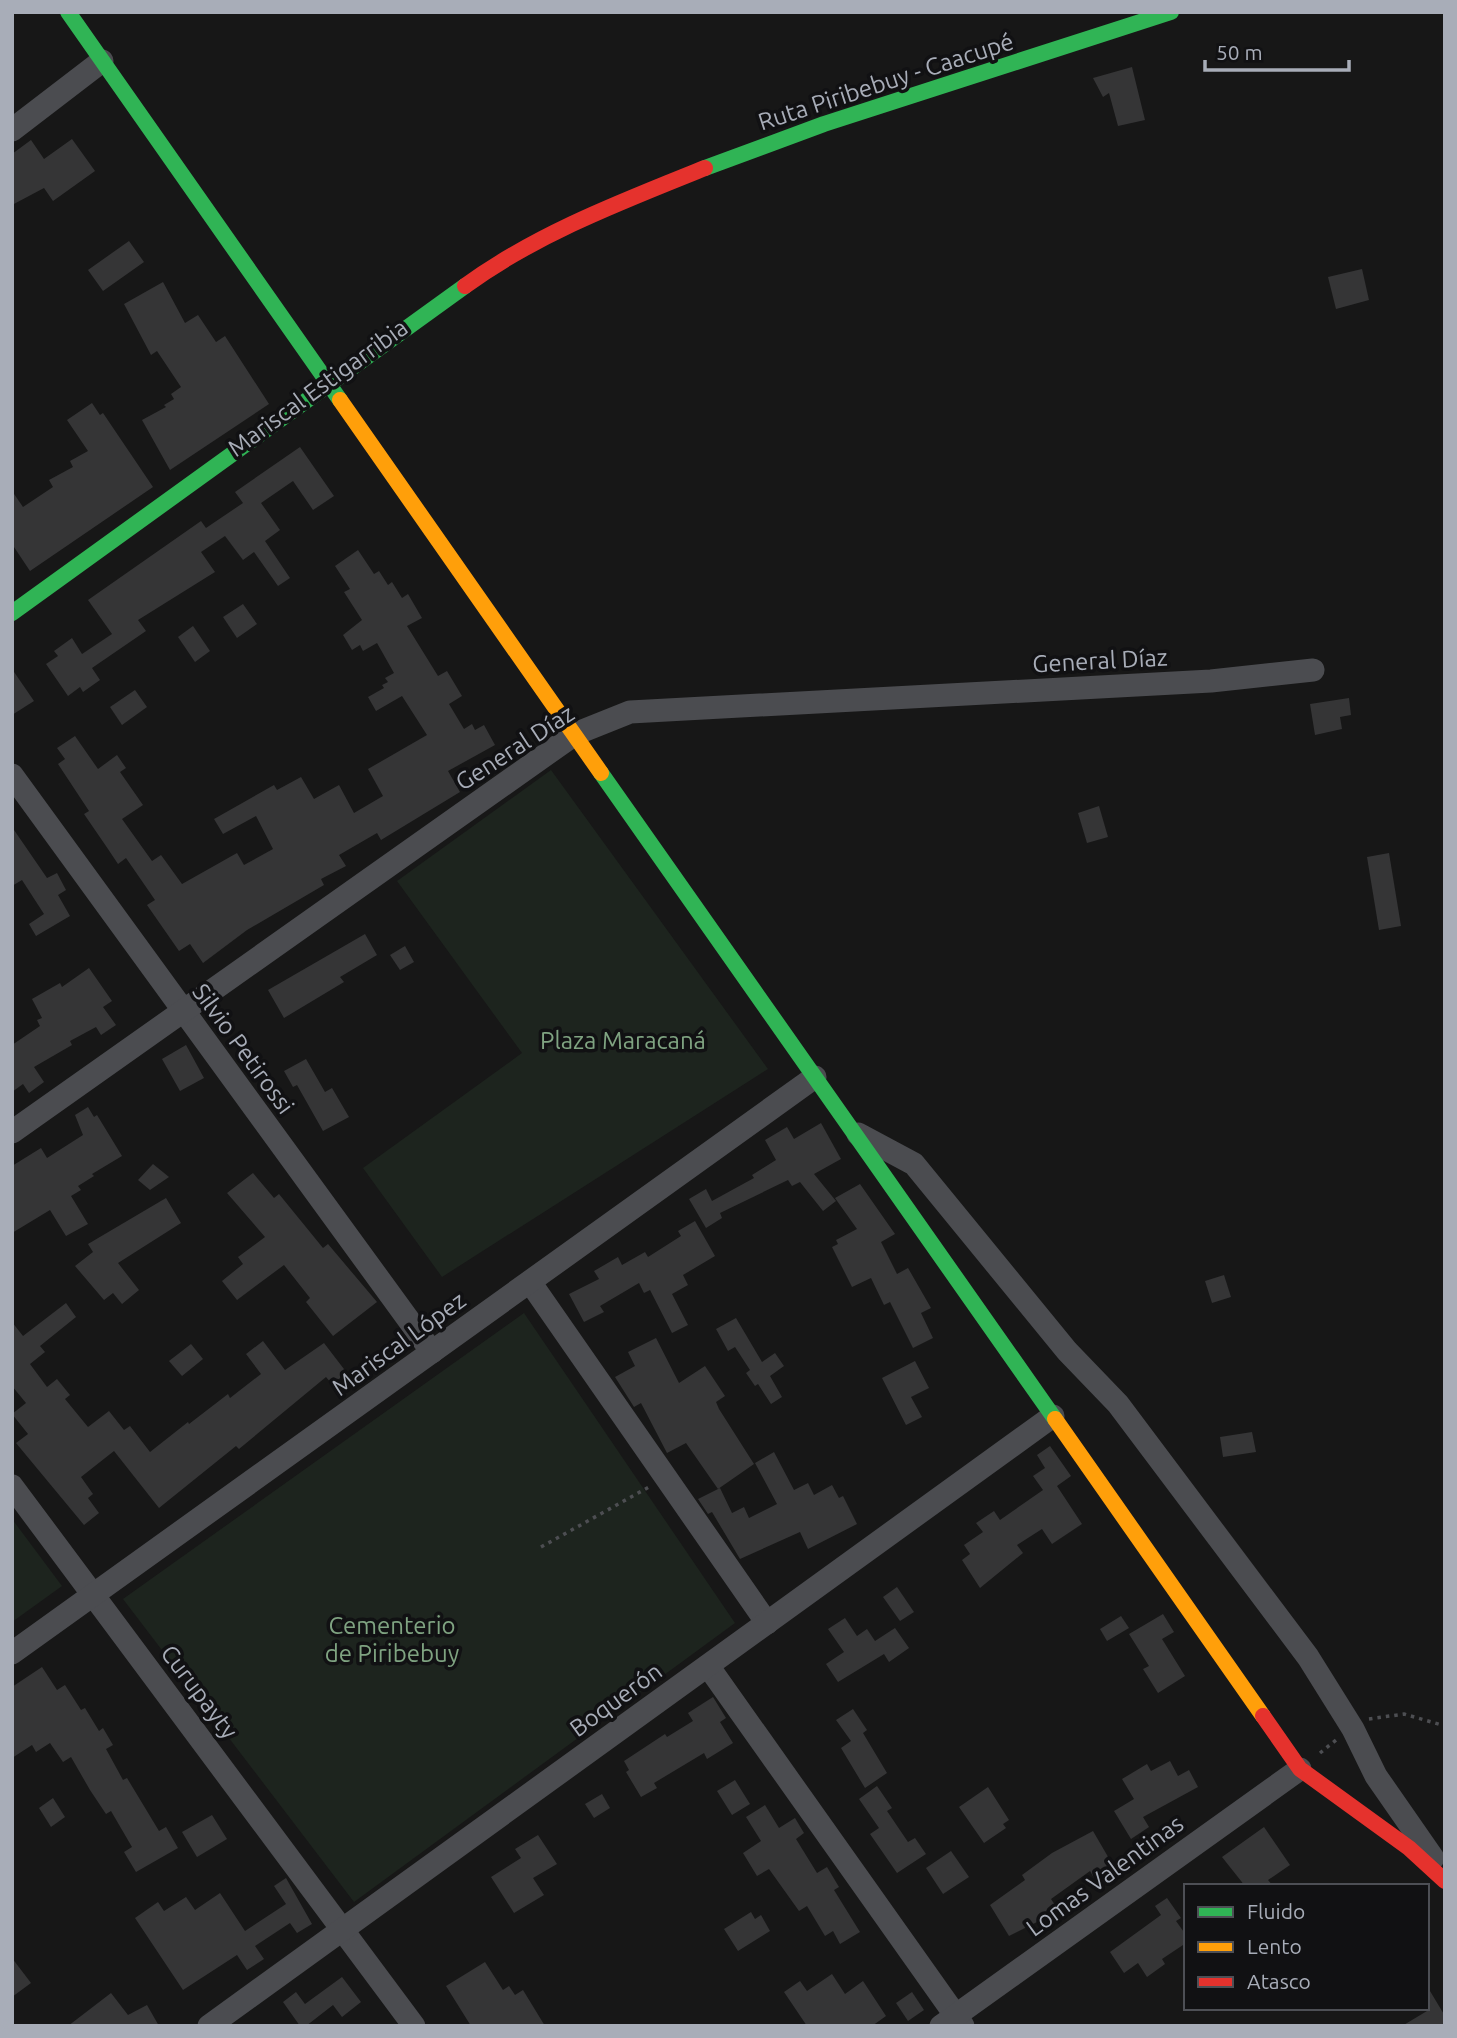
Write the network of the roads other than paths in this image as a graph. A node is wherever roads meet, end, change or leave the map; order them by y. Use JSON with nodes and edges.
{"nodes":[{"id":1,"x":68,"y":12,"type":"edge"},
{"id":2,"x":1171,"y":12,"type":"edge"},
{"id":3,"x":102,"y":61,"type":"junction"},
{"id":4,"x":12,"y":130,"type":"edge"},
{"id":5,"x":658,"y":188,"type":"junction"},
{"id":6,"x":519,"y":271,"type":"dead end"},
{"id":7,"x":326,"y":383,"type":"junction"},
{"id":8,"x":12,"y":613,"type":"edge"},
{"id":9,"x":1312,"y":670,"type":"dead end"},
{"id":10,"x":575,"y":734,"type":"junction"},
{"id":11,"x":12,"y":775,"type":"edge"},
{"id":12,"x":184,"y":1012,"type":"junction"},
{"id":13,"x":815,"y":1077,"type":"junction"},
{"id":14,"x":853,"y":1131,"type":"junction"},
{"id":15,"x":12,"y":1132,"type":"edge"},
{"id":16,"x":530,"y":1282,"type":"junction"},
{"id":17,"x":432,"y":1352,"type":"junction"},
{"id":18,"x":1053,"y":1416,"type":"junction"},
{"id":19,"x":12,"y":1486,"type":"edge"},
{"id":20,"x":94,"y":1595,"type":"junction"},
{"id":21,"x":767,"y":1623,"type":"junction"},
{"id":22,"x":12,"y":1654,"type":"edge"},
{"id":23,"x":708,"y":1666,"type":"junction"},
{"id":24,"x":1300,"y":1769,"type":"junction"},
{"id":25,"x":1445,"y":1875,"type":"edge"},
{"id":26,"x":1445,"y":1881,"type":"edge"},
{"id":27,"x":343,"y":1929,"type":"junction"},
{"id":28,"x":953,"y":2022,"type":"edge"},
{"id":29,"x":209,"y":2026,"type":"edge"},
{"id":30,"x":414,"y":2026,"type":"edge"}],
"edges":[{"from":1,"to":3,"type":"street"},
{"from":2,"to":5,"type":"street","name":"Ruta Piribebuy - Caacupé"},
{"from":3,"to":4,"type":"street"},
{"from":3,"to":7,"type":"street"},
{"from":5,"to":6,"type":"street"},
{"from":5,"to":7,"type":"street"},
{"from":7,"to":8,"type":"street"},
{"from":7,"to":10,"type":"street"},
{"from":9,"to":10,"type":"street","name":"General Díaz"},
{"from":10,"to":12,"type":"street","name":"General Díaz"},
{"from":10,"to":13,"type":"street"},
{"from":11,"to":12,"type":"street","name":"Silvio Petirossi"},
{"from":12,"to":15,"type":"street","name":"General Díaz"},
{"from":12,"to":17,"type":"street","name":"Silvio Petirossi"},
{"from":13,"to":14,"type":"street"},
{"from":13,"to":16,"type":"street","name":"Mariscal López"},
{"from":14,"to":18,"type":"street"},
{"from":14,"to":25,"type":"street"},
{"from":16,"to":17,"type":"street","name":"Mariscal López"},
{"from":16,"to":21,"type":"street"},
{"from":17,"to":20,"type":"street","name":"Mariscal López"},
{"from":18,"to":21,"type":"street","name":"Boquerón"},
{"from":18,"to":24,"type":"street"},
{"from":19,"to":20,"type":"street","name":"Curupayty"},
{"from":20,"to":22,"type":"street","name":"Mariscal López"},
{"from":20,"to":27,"type":"street","name":"Curupayty"},
{"from":21,"to":23,"type":"street","name":"Boquerón"},
{"from":23,"to":27,"type":"street","name":"Boquerón"},
{"from":23,"to":28,"type":"street"},
{"from":24,"to":26,"type":"street"},
{"from":24,"to":28,"type":"street","name":"Lomas Valentinas"},
{"from":27,"to":29,"type":"street","name":"Boquerón"},
{"from":27,"to":30,"type":"street","name":"Curupayty"}]}
